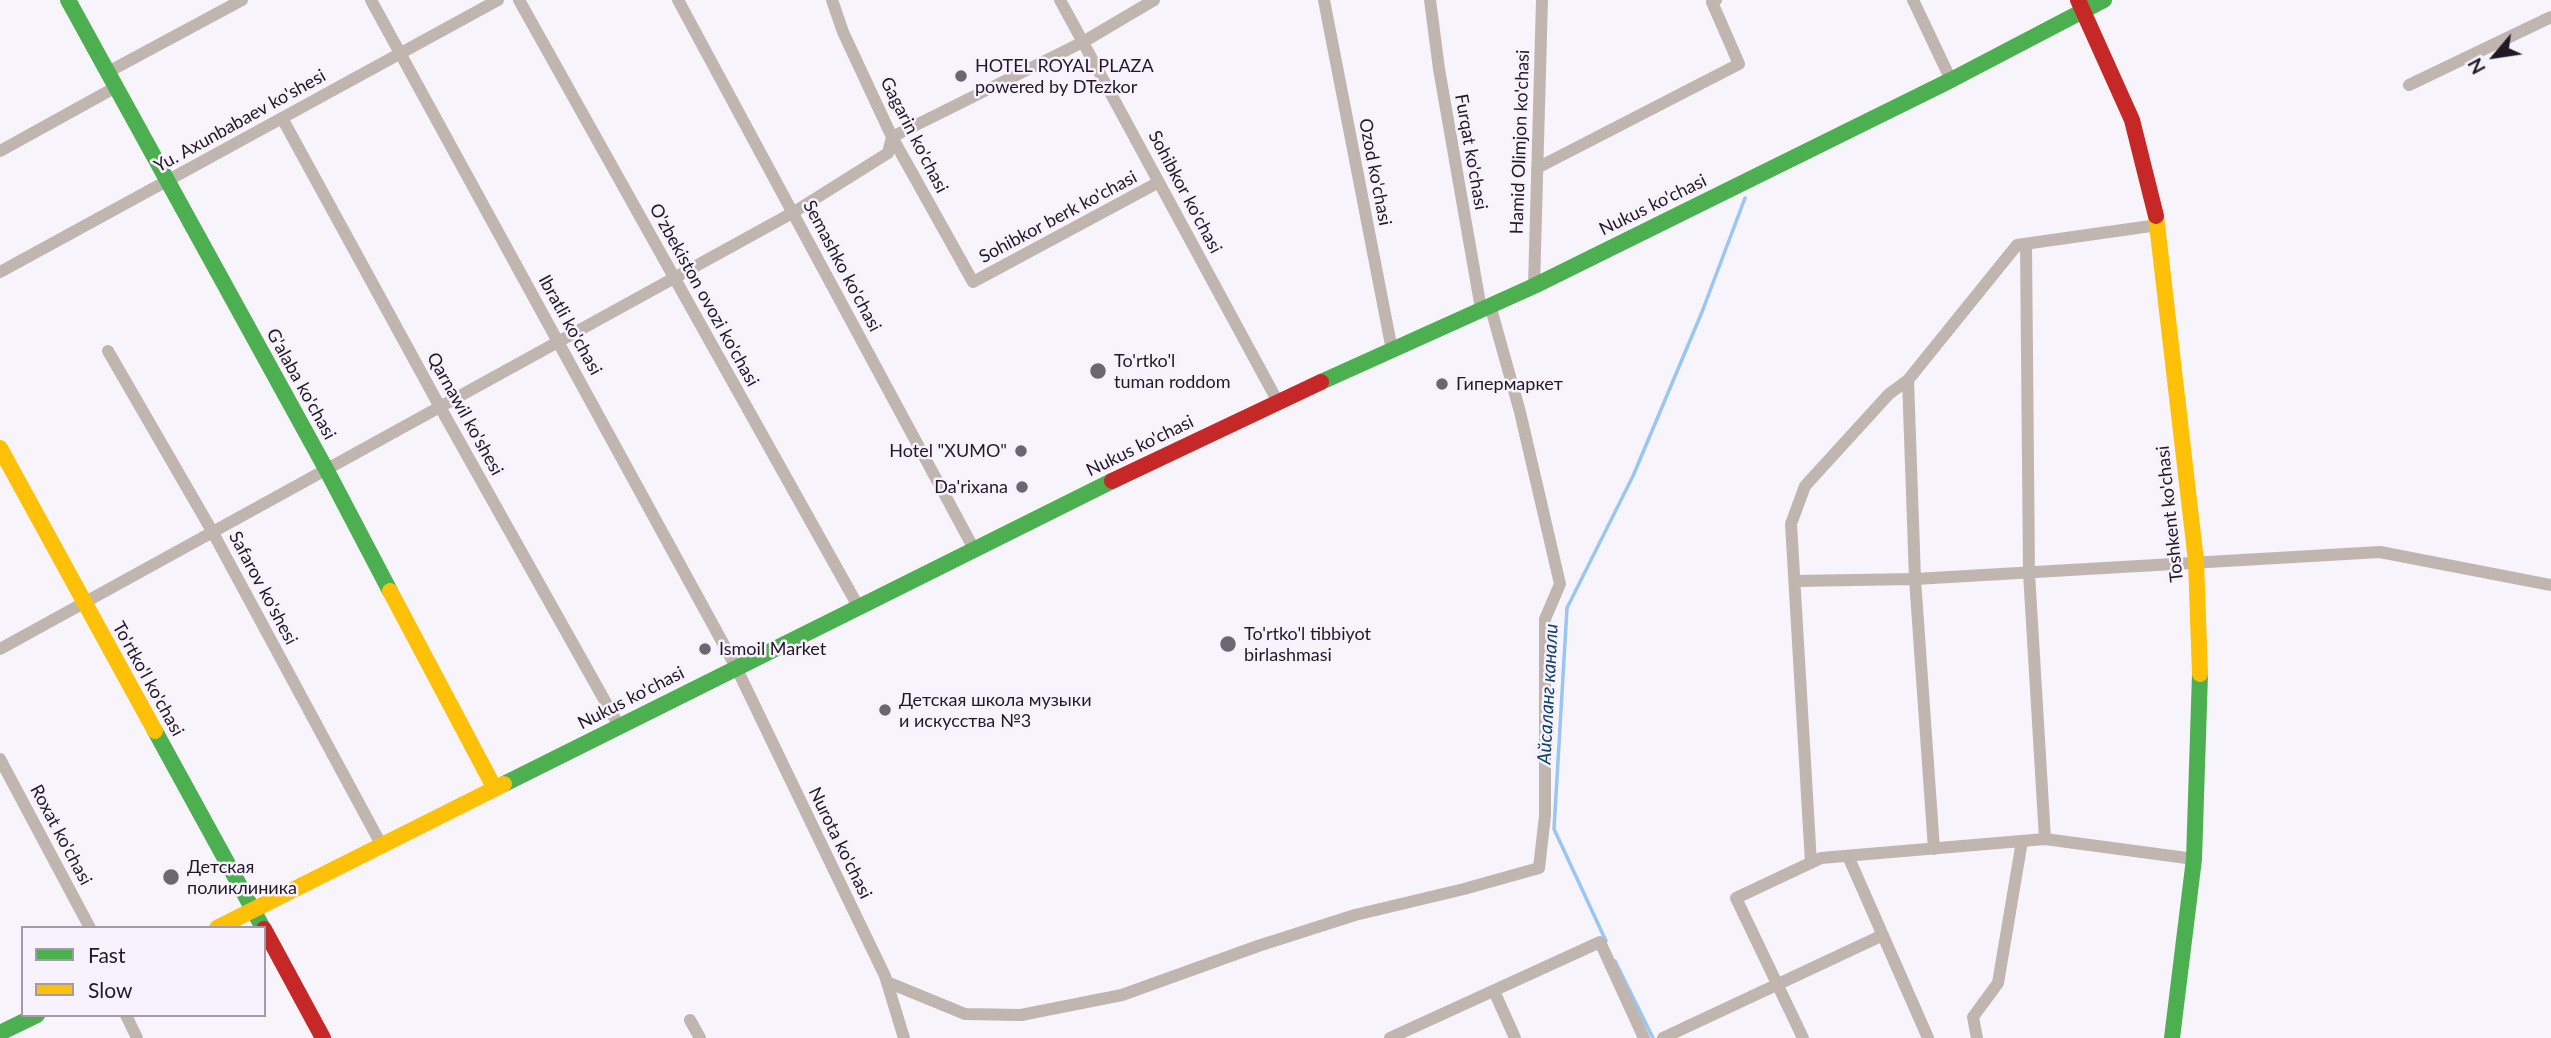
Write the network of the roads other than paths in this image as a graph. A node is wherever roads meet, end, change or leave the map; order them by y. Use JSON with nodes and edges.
{"nodes":[{"id":1,"x":68,"y":0,"type":"edge"},
{"id":2,"x":242,"y":0,"type":"edge"},
{"id":3,"x":371,"y":0,"type":"edge"},
{"id":4,"x":498,"y":0,"type":"edge"},
{"id":5,"x":519,"y":0,"type":"edge"},
{"id":6,"x":678,"y":0,"type":"edge"},
{"id":7,"x":832,"y":0,"type":"edge"},
{"id":8,"x":1060,"y":0,"type":"edge"},
{"id":9,"x":1154,"y":0,"type":"edge"},
{"id":10,"x":1324,"y":0,"type":"edge"},
{"id":11,"x":1430,"y":0,"type":"edge"},
{"id":12,"x":1542,"y":0,"type":"edge"},
{"id":13,"x":1913,"y":0,"type":"edge"},
{"id":14,"x":2104,"y":0,"type":"edge"},
{"id":15,"x":1713,"y":1,"type":"edge"},
{"id":16,"x":2081,"y":4,"type":"edge"},
{"id":17,"x":2551,"y":17,"type":"edge"},
{"id":18,"x":1083,"y":42,"type":"junction"},
{"id":19,"x":400,"y":53,"type":"junction"},
{"id":20,"x":108,"y":72,"type":"junction"},
{"id":21,"x":1951,"y":80,"type":"junction"},
{"id":22,"x":2409,"y":85,"type":"dead end"},
{"id":23,"x":116,"y":87,"type":"junction"},
{"id":24,"x":282,"y":118,"type":"junction"},
{"id":25,"x":892,"y":137,"type":"junction"},
{"id":26,"x":2,"y":145,"type":"edge"},
{"id":27,"x":1537,"y":169,"type":"junction"},
{"id":28,"x":167,"y":181,"type":"junction"},
{"id":29,"x":1159,"y":182,"type":"junction"},
{"id":30,"x":794,"y":212,"type":"junction"},
{"id":31,"x":2158,"y":225,"type":"junction"},
{"id":32,"x":2026,"y":244,"type":"junction"},
{"id":33,"x":0,"y":272,"type":"edge"},
{"id":34,"x":675,"y":277,"type":"junction"},
{"id":35,"x":973,"y":282,"type":"joint"},
{"id":36,"x":1534,"y":286,"type":"junction"},
{"id":37,"x":1486,"y":307,"type":"junction"},
{"id":38,"x":559,"y":341,"type":"junction"},
{"id":39,"x":1392,"y":350,"type":"junction"},
{"id":40,"x":108,"y":351,"type":"dead end"},
{"id":41,"x":1908,"y":380,"type":"junction"},
{"id":42,"x":1278,"y":402,"type":"junction"},
{"id":43,"x":440,"y":407,"type":"junction"},
{"id":44,"x":0,"y":448,"type":"edge"},
{"id":45,"x":326,"y":469,"type":"junction"},
{"id":46,"x":212,"y":531,"type":"junction"},
{"id":47,"x":974,"y":549,"type":"junction"},
{"id":48,"x":2196,"y":561,"type":"junction"},
{"id":49,"x":2029,"y":573,"type":"junction"},
{"id":50,"x":1914,"y":579,"type":"junction"},
{"id":51,"x":1795,"y":581,"type":"junction"},
{"id":52,"x":2551,"y":585,"type":"edge"},
{"id":53,"x":85,"y":604,"type":"junction"},
{"id":54,"x":859,"y":607,"type":"junction"},
{"id":55,"x":0,"y":649,"type":"edge"},
{"id":56,"x":736,"y":667,"type":"junction"},
{"id":57,"x":619,"y":726,"type":"junction"},
{"id":58,"x":0,"y":759,"type":"edge"},
{"id":59,"x":495,"y":789,"type":"junction"},
{"id":60,"x":2045,"y":839,"type":"junction"},
{"id":61,"x":2022,"y":841,"type":"junction"},
{"id":62,"x":382,"y":846,"type":"junction"},
{"id":63,"x":1934,"y":849,"type":"junction"},
{"id":64,"x":1848,"y":856,"type":"junction"},
{"id":65,"x":2194,"y":859,"type":"junction"},
{"id":66,"x":1811,"y":863,"type":"junction"},
{"id":67,"x":254,"y":910,"type":"junction"},
{"id":68,"x":89,"y":926,"type":"edge"},
{"id":69,"x":221,"y":926,"type":"edge"},
{"id":70,"x":262,"y":926,"type":"edge"},
{"id":71,"x":266,"y":933,"type":"edge"},
{"id":72,"x":1883,"y":935,"type":"junction"},
{"id":73,"x":887,"y":982,"type":"junction"},
{"id":74,"x":1779,"y":985,"type":"junction"},
{"id":75,"x":1494,"y":991,"type":"junction"},
{"id":76,"x":33,"y":1017,"type":"edge"},
{"id":77,"x":127,"y":1017,"type":"edge"},
{"id":78,"x":690,"y":1020,"type":"dead end"},
{"id":79,"x":0,"y":1033,"type":"edge"},
{"id":80,"x":137,"y":1038,"type":"edge"},
{"id":81,"x":323,"y":1038,"type":"edge"},
{"id":82,"x":700,"y":1038,"type":"edge"},
{"id":83,"x":904,"y":1038,"type":"edge"},
{"id":84,"x":1390,"y":1038,"type":"edge"},
{"id":85,"x":1515,"y":1038,"type":"edge"},
{"id":86,"x":1644,"y":1038,"type":"edge"},
{"id":87,"x":1664,"y":1038,"type":"edge"},
{"id":88,"x":1803,"y":1038,"type":"edge"},
{"id":89,"x":1928,"y":1038,"type":"edge"},
{"id":90,"x":1976,"y":1038,"type":"edge"},
{"id":91,"x":2172,"y":1038,"type":"edge"}],
"edges":[{"from":1,"to":20,"type":"main road","name":"G'alaba ko'chasi"},
{"from":2,"to":20,"type":"street"},
{"from":3,"to":19,"type":"street","name":"Ibratli ko'chasi"},
{"from":4,"to":19,"type":"street","name":"Yu. Axunbabaev ko'shesi"},
{"from":5,"to":34,"type":"street","name":"O'zbekiston ovozi ko'chasi"},
{"from":6,"to":30,"type":"street","name":"Semashko ko'chasi"},
{"from":7,"to":25,"type":"street","name":"Gagarin ko'chasi"},
{"from":8,"to":18,"type":"street","name":"Sohibkor ko'chasi"},
{"from":9,"to":18,"type":"street"},
{"from":10,"to":39,"type":"street","name":"Ozod ko'chasi"},
{"from":11,"to":37,"type":"street","name":"Furqat ko'chasi"},
{"from":12,"to":27,"type":"street","name":"Hamid Olimjon ko'chasi"},
{"from":13,"to":21,"type":"street"},
{"from":14,"to":16,"type":"main road","name":"Nukus ko'chasi"},
{"from":15,"to":27,"type":"street"},
{"from":16,"to":21,"type":"main road","name":"Nukus ko'chasi"},
{"from":16,"to":31,"type":"main road","name":"Toshkent ko'chasi"},
{"from":17,"to":22,"type":"street"},
{"from":18,"to":25,"type":"street"},
{"from":18,"to":29,"type":"street","name":"Sohibkor ko'chasi"},
{"from":19,"to":24,"type":"street","name":"Yu. Axunbabaev ko'shesi"},
{"from":19,"to":38,"type":"street","name":"Ibratli ko'chasi"},
{"from":20,"to":23,"type":"main road","name":"G'alaba ko'chasi"},
{"from":21,"to":36,"type":"main road","name":"Nukus ko'chasi"},
{"from":23,"to":26,"type":"street"},
{"from":23,"to":28,"type":"main road","name":"G'alaba ko'chasi"},
{"from":24,"to":28,"type":"street","name":"Yu. Axunbabaev ko'shesi"},
{"from":24,"to":43,"type":"street","name":"Qarnawil ko'shesi"},
{"from":25,"to":30,"type":"street"},
{"from":25,"to":35,"type":"street","name":"Gagarin ko'chasi"},
{"from":27,"to":36,"type":"street","name":"Hamid Olimjon ko'chasi"},
{"from":28,"to":33,"type":"street","name":"Yu. Axunbabaev ko'shesi"},
{"from":28,"to":45,"type":"main road","name":"G'alaba ko'chasi"},
{"from":29,"to":35,"type":"street","name":"Sohibkor berk ko'chasi"},
{"from":29,"to":42,"type":"street","name":"Sohibkor ko'chasi"},
{"from":30,"to":34,"type":"street"},
{"from":30,"to":47,"type":"street","name":"Semashko ko'chasi"},
{"from":31,"to":32,"type":"street"},
{"from":31,"to":48,"type":"main road","name":"Toshkent ko'chasi"},
{"from":32,"to":41,"type":"street"},
{"from":32,"to":49,"type":"street"},
{"from":34,"to":38,"type":"street"},
{"from":34,"to":54,"type":"street","name":"O'zbekiston ovozi ko'chasi"},
{"from":36,"to":37,"type":"main road","name":"Nukus ko'chasi"},
{"from":37,"to":39,"type":"main road","name":"Nukus ko'chasi"},
{"from":37,"to":73,"type":"street","name":"Furqat ko'chasi"},
{"from":38,"to":43,"type":"street"},
{"from":38,"to":56,"type":"street","name":"Ibratli ko'chasi"},
{"from":39,"to":42,"type":"main road","name":"Nukus ko'chasi"},
{"from":40,"to":46,"type":"street","name":"Safarov ko'shesi"},
{"from":41,"to":50,"type":"street"},
{"from":41,"to":51,"type":"street"},
{"from":42,"to":47,"type":"main road","name":"Nukus ko'chasi"},
{"from":43,"to":45,"type":"street"},
{"from":43,"to":57,"type":"street","name":"Qarnawil ko'shesi"},
{"from":44,"to":53,"type":"main road","name":"To'rtko'l ko'chasi"},
{"from":45,"to":46,"type":"street"},
{"from":45,"to":59,"type":"main road","name":"G'alaba ko'chasi"},
{"from":46,"to":53,"type":"street"},
{"from":46,"to":62,"type":"street","name":"Safarov ko'shesi"},
{"from":47,"to":54,"type":"main road","name":"Nukus ko'chasi"},
{"from":48,"to":49,"type":"street"},
{"from":48,"to":52,"type":"street"},
{"from":48,"to":65,"type":"main road","name":"Toshkent ko'chasi"},
{"from":49,"to":50,"type":"street"},
{"from":49,"to":60,"type":"street"},
{"from":50,"to":51,"type":"street"},
{"from":50,"to":63,"type":"street"},
{"from":51,"to":66,"type":"street"},
{"from":53,"to":55,"type":"street"},
{"from":53,"to":67,"type":"main road","name":"To'rtko'l ko'chasi"},
{"from":54,"to":56,"type":"main road","name":"Nukus ko'chasi"},
{"from":56,"to":57,"type":"main road","name":"Nukus ko'chasi"},
{"from":56,"to":73,"type":"street","name":"Nurota ko'chasi"},
{"from":57,"to":59,"type":"main road","name":"Nukus ko'chasi"},
{"from":58,"to":68,"type":"street","name":"Roxat ko'chasi"},
{"from":59,"to":62,"type":"main road","name":"Nukus ko'chasi"},
{"from":60,"to":61,"type":"street"},
{"from":60,"to":65,"type":"street"},
{"from":61,"to":63,"type":"street"},
{"from":61,"to":90,"type":"street"},
{"from":62,"to":67,"type":"main road","name":"Nukus ko'chasi"},
{"from":63,"to":64,"type":"street"},
{"from":64,"to":66,"type":"street"},
{"from":64,"to":72,"type":"street"},
{"from":65,"to":91,"type":"main road","name":"Toshkent ko'chasi"},
{"from":66,"to":74,"type":"street"},
{"from":67,"to":69,"type":"main road","name":"Nukus ko'chasi"},
{"from":67,"to":70,"type":"main road","name":"To'rtko'l ko'chasi"},
{"from":71,"to":81,"type":"main road","name":"To'rtko'l ko'chasi"},
{"from":72,"to":74,"type":"street"},
{"from":72,"to":89,"type":"street"},
{"from":73,"to":83,"type":"street","name":"Nurota ko'chasi"},
{"from":74,"to":87,"type":"street"},
{"from":74,"to":88,"type":"street"},
{"from":75,"to":84,"type":"street"},
{"from":75,"to":85,"type":"street"},
{"from":75,"to":86,"type":"street"},
{"from":76,"to":79,"type":"main road"},
{"from":77,"to":80,"type":"street"},
{"from":78,"to":82,"type":"street"}]}
